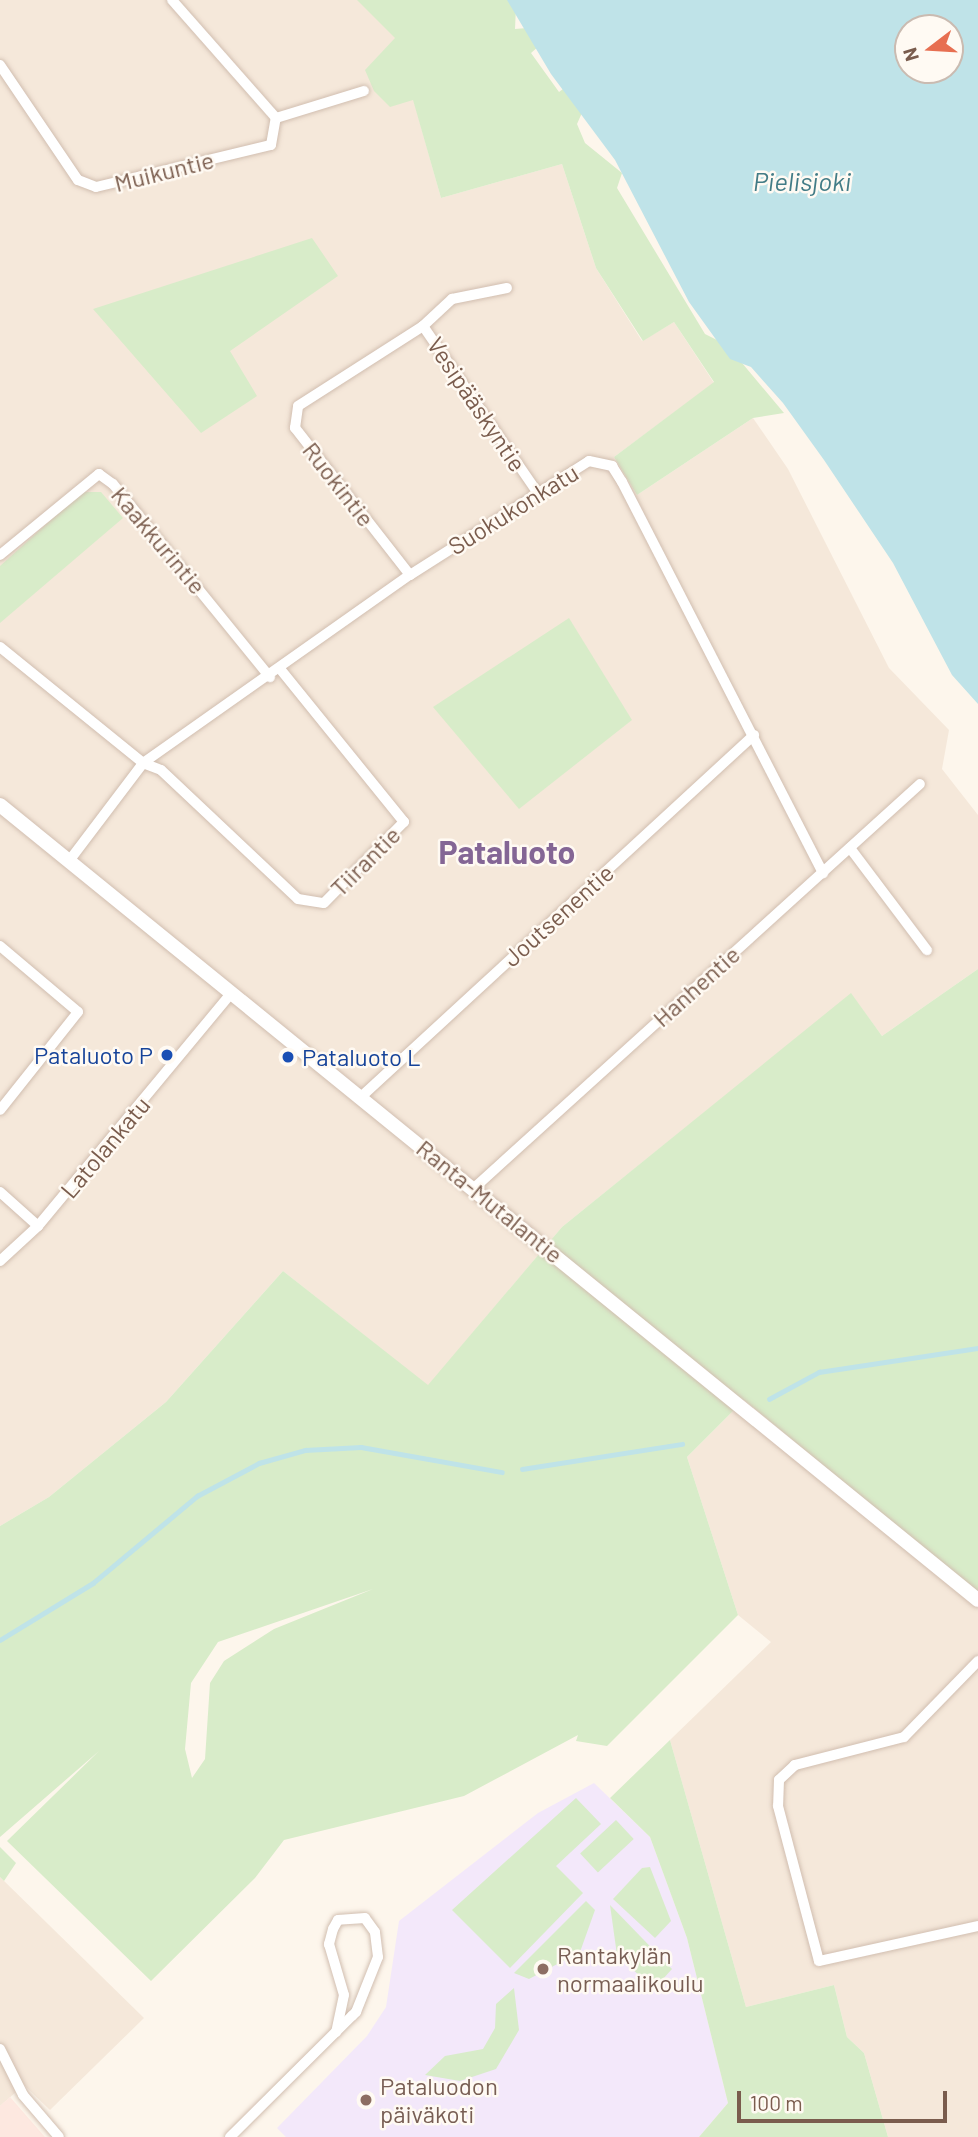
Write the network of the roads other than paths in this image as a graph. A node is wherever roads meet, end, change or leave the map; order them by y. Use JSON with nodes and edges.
{"nodes":[{"id":1,"x":172,"y":0,"type":"edge"},
{"id":2,"x":0,"y":65,"type":"edge"},
{"id":3,"x":364,"y":91,"type":"dead end"},
{"id":4,"x":276,"y":118,"type":"junction"},
{"id":5,"x":507,"y":288,"type":"dead end"},
{"id":6,"x":424,"y":326,"type":"junction"},
{"id":7,"x":537,"y":492,"type":"junction"},
{"id":8,"x":0,"y":555,"type":"edge"},
{"id":9,"x":411,"y":575,"type":"junction"},
{"id":10,"x":0,"y":647,"type":"edge"},
{"id":11,"x":281,"y":670,"type":"junction"},
{"id":12,"x":270,"y":677,"type":"junction"},
{"id":13,"x":754,"y":735,"type":"junction"},
{"id":14,"x":143,"y":763,"type":"junction"},
{"id":15,"x":920,"y":784,"type":"dead end"},
{"id":16,"x":0,"y":805,"type":"edge"},
{"id":17,"x":850,"y":848,"type":"junction"},
{"id":18,"x":69,"y":861,"type":"junction"},
{"id":19,"x":823,"y":873,"type":"junction"},
{"id":20,"x":0,"y":946,"type":"edge"},
{"id":21,"x":927,"y":950,"type":"dead end"},
{"id":22,"x":230,"y":995,"type":"junction"},
{"id":23,"x":362,"y":1096,"type":"junction"},
{"id":24,"x":0,"y":1110,"type":"edge"},
{"id":25,"x":473,"y":1188,"type":"junction"},
{"id":26,"x":0,"y":1192,"type":"edge"},
{"id":27,"x":38,"y":1226,"type":"junction"},
{"id":28,"x":0,"y":1261,"type":"edge"},
{"id":29,"x":978,"y":1600,"type":"edge"},
{"id":30,"x":978,"y":1661,"type":"edge"},
{"id":31,"x":978,"y":1926,"type":"edge"},
{"id":32,"x":336,"y":2032,"type":"junction"},
{"id":33,"x":0,"y":2049,"type":"edge"},
{"id":34,"x":59,"y":2137,"type":"edge"},
{"id":35,"x":230,"y":2137,"type":"edge"}],
"edges":[{"from":1,"to":4,"type":"street"},
{"from":2,"to":4,"type":"street","name":"Muikuntie"},
{"from":3,"to":4,"type":"street"},
{"from":5,"to":6,"type":"street","name":"Vesipääskyntie"},
{"from":6,"to":7,"type":"street","name":"Vesipääskyntie"},
{"from":6,"to":9,"type":"street","name":"Ruokintie"},
{"from":7,"to":9,"type":"street","name":"Suokukonkatu"},
{"from":7,"to":13,"type":"street","name":"Suokukonkatu"},
{"from":8,"to":12,"type":"street","name":"Kaakkurintie"},
{"from":9,"to":11,"type":"street","name":"Suokukonkatu"},
{"from":10,"to":14,"type":"street"},
{"from":11,"to":12,"type":"street","name":"Suokukonkatu"},
{"from":11,"to":14,"type":"street","name":"Tiirantie"},
{"from":12,"to":14,"type":"street","name":"Suokukonkatu"},
{"from":13,"to":19,"type":"street","name":"Suokukonkatu"},
{"from":13,"to":23,"type":"street","name":"Joutsenentie"},
{"from":14,"to":18,"type":"street","name":"Suokukonkatu"},
{"from":15,"to":17,"type":"street","name":"Hanhentie"},
{"from":16,"to":18,"type":"street","name":"Ranta-Mutalantie"},
{"from":17,"to":19,"type":"street","name":"Hanhentie"},
{"from":17,"to":21,"type":"street"},
{"from":18,"to":22,"type":"street","name":"Ranta-Mutalantie"},
{"from":19,"to":25,"type":"street","name":"Hanhentie"},
{"from":20,"to":24,"type":"street"},
{"from":22,"to":23,"type":"street","name":"Ranta-Mutalantie"},
{"from":22,"to":27,"type":"street","name":"Latolankatu"},
{"from":23,"to":25,"type":"street","name":"Ranta-Mutalantie"},
{"from":25,"to":29,"type":"street","name":"Ranta-Mutalantie"},
{"from":26,"to":27,"type":"street"},
{"from":27,"to":28,"type":"street","name":"Latolankatu"},
{"from":30,"to":31,"type":"street"},
{"from":32,"to":32,"type":"street"},
{"from":32,"to":35,"type":"street"},
{"from":33,"to":34,"type":"street"}]}
